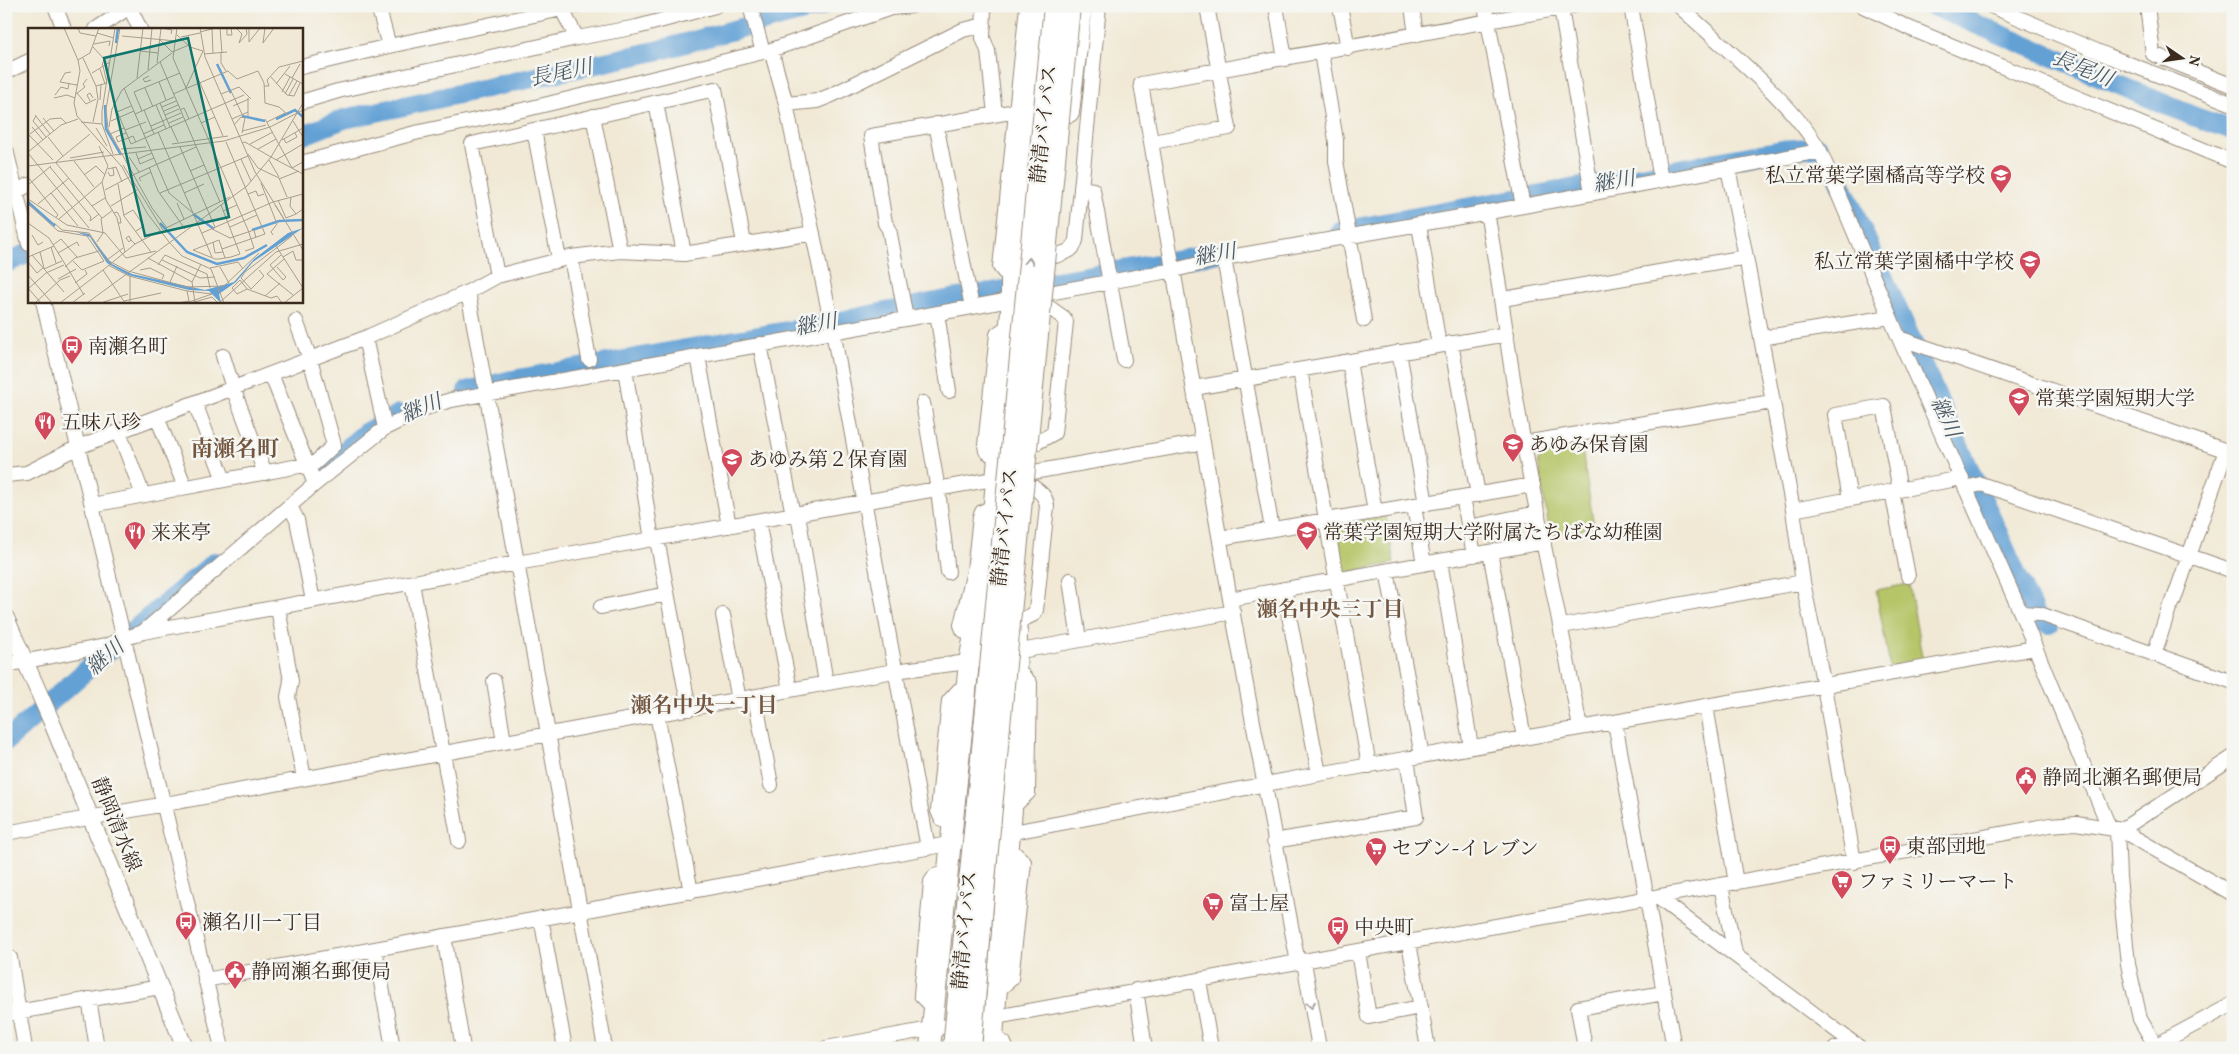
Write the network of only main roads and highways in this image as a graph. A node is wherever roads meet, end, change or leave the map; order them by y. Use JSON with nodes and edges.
{"nodes":[{"id":1,"x":1041,"y":6,"type":"edge"},
{"id":2,"x":1054,"y":6,"type":"edge"},
{"id":3,"x":1070,"y":6,"type":"edge"},
{"id":4,"x":1082,"y":6,"type":"edge"},
{"id":5,"x":999,"y":512,"type":"junction"},
{"id":6,"x":6,"y":618,"type":"edge"},
{"id":7,"x":1014,"y":621,"type":"junction"},
{"id":8,"x":930,"y":1038,"type":"edge"},
{"id":9,"x":994,"y":1045,"type":"edge"},
{"id":10,"x":186,"y":1048,"type":"edge"},
{"id":11,"x":941,"y":1048,"type":"edge"},
{"id":12,"x":953,"y":1048,"type":"edge"},
{"id":13,"x":971,"y":1048,"type":"edge"}],
"edges":[{"from":1,"to":5,"type":"highway"},
{"from":5,"to":2,"type":"highway","name":"静清バイパス","one_way":true,"bridge":true},
{"from":3,"to":7,"type":"highway","name":"静清バイパス","bridge":true},
{"from":4,"to":7,"type":"highway"},
{"from":5,"to":8,"type":"highway"},
{"from":5,"to":11,"type":"highway","bridge":true},
{"from":5,"to":12,"type":"highway","name":"静清バイパス","bridge":true},
{"from":6,"to":10,"type":"main road","name":"静岡清水線"},
{"from":7,"to":9,"type":"highway","bridge":true},
{"from":7,"to":9,"type":"highway"},
{"from":7,"to":13,"type":"highway","name":"静清バイパス","bridge":true}]}
